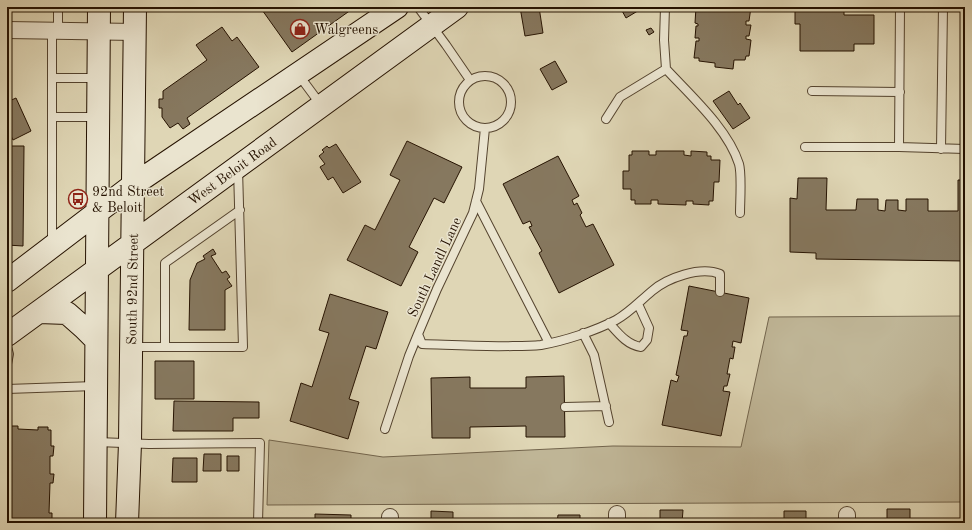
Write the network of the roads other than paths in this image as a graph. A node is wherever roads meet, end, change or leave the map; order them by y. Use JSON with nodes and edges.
{"nodes":[{"id":1,"x":58,"y":7,"type":"edge"},
{"id":2,"x":99,"y":7,"type":"edge"},
{"id":3,"x":135,"y":7,"type":"edge"},
{"id":4,"x":397,"y":7,"type":"edge"},
{"id":5,"x":418,"y":7,"type":"edge"},
{"id":6,"x":457,"y":7,"type":"edge"},
{"id":7,"x":665,"y":7,"type":"edge"},
{"id":8,"x":900,"y":7,"type":"edge"},
{"id":9,"x":942,"y":7,"type":"edge"},
{"id":10,"x":431,"y":25,"type":"junction"},
{"id":11,"x":7,"y":30,"type":"edge"},
{"id":12,"x":55,"y":31,"type":"junction"},
{"id":13,"x":99,"y":32,"type":"junction"},
{"id":14,"x":135,"y":32,"type":"junction"},
{"id":15,"x":666,"y":69,"type":"junction"},
{"id":16,"x":298,"y":74,"type":"junction"},
{"id":17,"x":52,"y":78,"type":"junction"},
{"id":18,"x":98,"y":78,"type":"junction"},
{"id":19,"x":470,"y":80,"type":"junction"},
{"id":20,"x":812,"y":91,"type":"dead end"},
{"id":21,"x":900,"y":92,"type":"junction"},
{"id":22,"x":321,"y":106,"type":"junction"},
{"id":23,"x":98,"y":116,"type":"junction"},
{"id":24,"x":52,"y":117,"type":"junction"},
{"id":25,"x":606,"y":119,"type":"dead end"},
{"id":26,"x":485,"y":128,"type":"junction"},
{"id":27,"x":805,"y":146,"type":"dead end"},
{"id":28,"x":899,"y":147,"type":"junction"},
{"id":29,"x":941,"y":149,"type":"junction"},
{"id":30,"x":965,"y":149,"type":"edge"},
{"id":31,"x":238,"y":166,"type":"junction"},
{"id":32,"x":133,"y":185,"type":"junction"},
{"id":33,"x":476,"y":201,"type":"junction"},
{"id":34,"x":240,"y":210,"type":"junction"},
{"id":35,"x":97,"y":213,"type":"junction"},
{"id":36,"x":740,"y":213,"type":"dead end"},
{"id":37,"x":133,"y":243,"type":"junction"},
{"id":38,"x":52,"y":247,"type":"junction"},
{"id":39,"x":97,"y":270,"type":"junction"},
{"id":40,"x":7,"y":281,"type":"edge"},
{"id":41,"x":720,"y":292,"type":"dead end"},
{"id":42,"x":638,"y":304,"type":"junction"},
{"id":43,"x":39,"y":312,"type":"junction"},
{"id":44,"x":609,"y":323,"type":"junction"},
{"id":45,"x":418,"y":334,"type":"junction"},
{"id":46,"x":583,"y":334,"type":"junction"},
{"id":47,"x":7,"y":335,"type":"edge"},
{"id":48,"x":96,"y":340,"type":"junction"},
{"id":49,"x":549,"y":343,"type":"junction"},
{"id":50,"x":7,"y":347,"type":"edge"},
{"id":51,"x":132,"y":347,"type":"junction"},
{"id":52,"x":165,"y":347,"type":"junction"},
{"id":53,"x":7,"y":364,"type":"edge"},
{"id":54,"x":95,"y":386,"type":"junction"},
{"id":55,"x":7,"y":389,"type":"edge"},
{"id":56,"x":606,"y":406,"type":"junction"},
{"id":57,"x":565,"y":407,"type":"dead end"},
{"id":58,"x":609,"y":422,"type":"dead end"},
{"id":59,"x":385,"y":429,"type":"dead end"},
{"id":60,"x":94,"y":442,"type":"junction"},
{"id":61,"x":130,"y":443,"type":"junction"},
{"id":62,"x":95,"y":523,"type":"edge"},
{"id":63,"x":127,"y":523,"type":"edge"},
{"id":64,"x":258,"y":523,"type":"edge"}],
"edges":[{"from":1,"to":12,"type":"lane"},
{"from":2,"to":13,"type":"main road"},
{"from":3,"to":14,"type":"main road","name":"South 92nd Street"},
{"from":4,"to":16,"type":"main road"},
{"from":5,"to":10,"type":"lane"},
{"from":6,"to":10,"type":"main road","name":"West Beloit Road"},
{"from":7,"to":15,"type":"lane"},
{"from":8,"to":21,"type":"lane"},
{"from":9,"to":29,"type":"lane"},
{"from":10,"to":19,"type":"lane"},
{"from":10,"to":22,"type":"main road","name":"West Beloit Road"},
{"from":11,"to":12,"type":"street"},
{"from":12,"to":13,"type":"street"},
{"from":12,"to":17,"type":"lane"},
{"from":13,"to":14,"type":"street"},
{"from":13,"to":18,"type":"main road"},
{"from":14,"to":32,"type":"main road","name":"South 92nd Street"},
{"from":15,"to":25,"type":"lane"},
{"from":15,"to":36,"type":"lane"},
{"from":16,"to":22,"type":"lane"},
{"from":16,"to":32,"type":"main road"},
{"from":17,"to":18,"type":"lane"},
{"from":17,"to":24,"type":"lane"},
{"from":18,"to":23,"type":"main road"},
{"from":19,"to":26,"type":"lane"},
{"from":19,"to":26,"type":"lane"},
{"from":20,"to":21,"type":"lane"},
{"from":21,"to":28,"type":"lane"},
{"from":22,"to":31,"type":"main road","name":"West Beloit Road"},
{"from":23,"to":24,"type":"lane"},
{"from":23,"to":35,"type":"main road"},
{"from":24,"to":38,"type":"lane"},
{"from":26,"to":33,"type":"lane","name":"South Landl Lane"},
{"from":27,"to":28,"type":"lane"},
{"from":28,"to":29,"type":"lane"},
{"from":29,"to":30,"type":"lane"},
{"from":31,"to":34,"type":"lane"},
{"from":31,"to":37,"type":"main road","name":"West Beloit Road"},
{"from":32,"to":35,"type":"main road"},
{"from":32,"to":37,"type":"main road","name":"South 92nd Street"},
{"from":33,"to":45,"type":"lane","name":"South Landl Lane"},
{"from":33,"to":49,"type":"lane"},
{"from":34,"to":52,"type":"lane"},
{"from":34,"to":52,"type":"lane"},
{"from":35,"to":38,"type":"main road"},
{"from":35,"to":39,"type":"main road"},
{"from":37,"to":39,"type":"main road","name":"West Beloit Road"},
{"from":37,"to":51,"type":"main road","name":"South 92nd Street"},
{"from":38,"to":40,"type":"main road"},
{"from":39,"to":43,"type":"main road","name":"West Beloit Road"},
{"from":39,"to":48,"type":"main road"},
{"from":41,"to":42,"type":"lane","name":"South Landl Lane"},
{"from":42,"to":44,"type":"lane","name":"South Landl Lane"},
{"from":42,"to":44,"type":"lane"},
{"from":43,"to":47,"type":"main road","name":"West Beloit Road"},
{"from":43,"to":48,"type":"main road"},
{"from":44,"to":46,"type":"lane","name":"South Landl Lane"},
{"from":45,"to":49,"type":"lane","name":"South Landl Lane"},
{"from":45,"to":59,"type":"lane"},
{"from":46,"to":49,"type":"lane","name":"South Landl Lane"},
{"from":46,"to":56,"type":"lane"},
{"from":48,"to":54,"type":"main road"},
{"from":50,"to":53,"type":"lane"},
{"from":51,"to":52,"type":"lane"},
{"from":51,"to":61,"type":"main road","name":"South 92nd Street"},
{"from":54,"to":55,"type":"lane"},
{"from":54,"to":60,"type":"main road"},
{"from":56,"to":57,"type":"lane"},
{"from":56,"to":58,"type":"lane"},
{"from":60,"to":61,"type":"lane"},
{"from":60,"to":62,"type":"main road"},
{"from":61,"to":63,"type":"main road","name":"South 92nd Street"},
{"from":61,"to":64,"type":"lane"}]}
